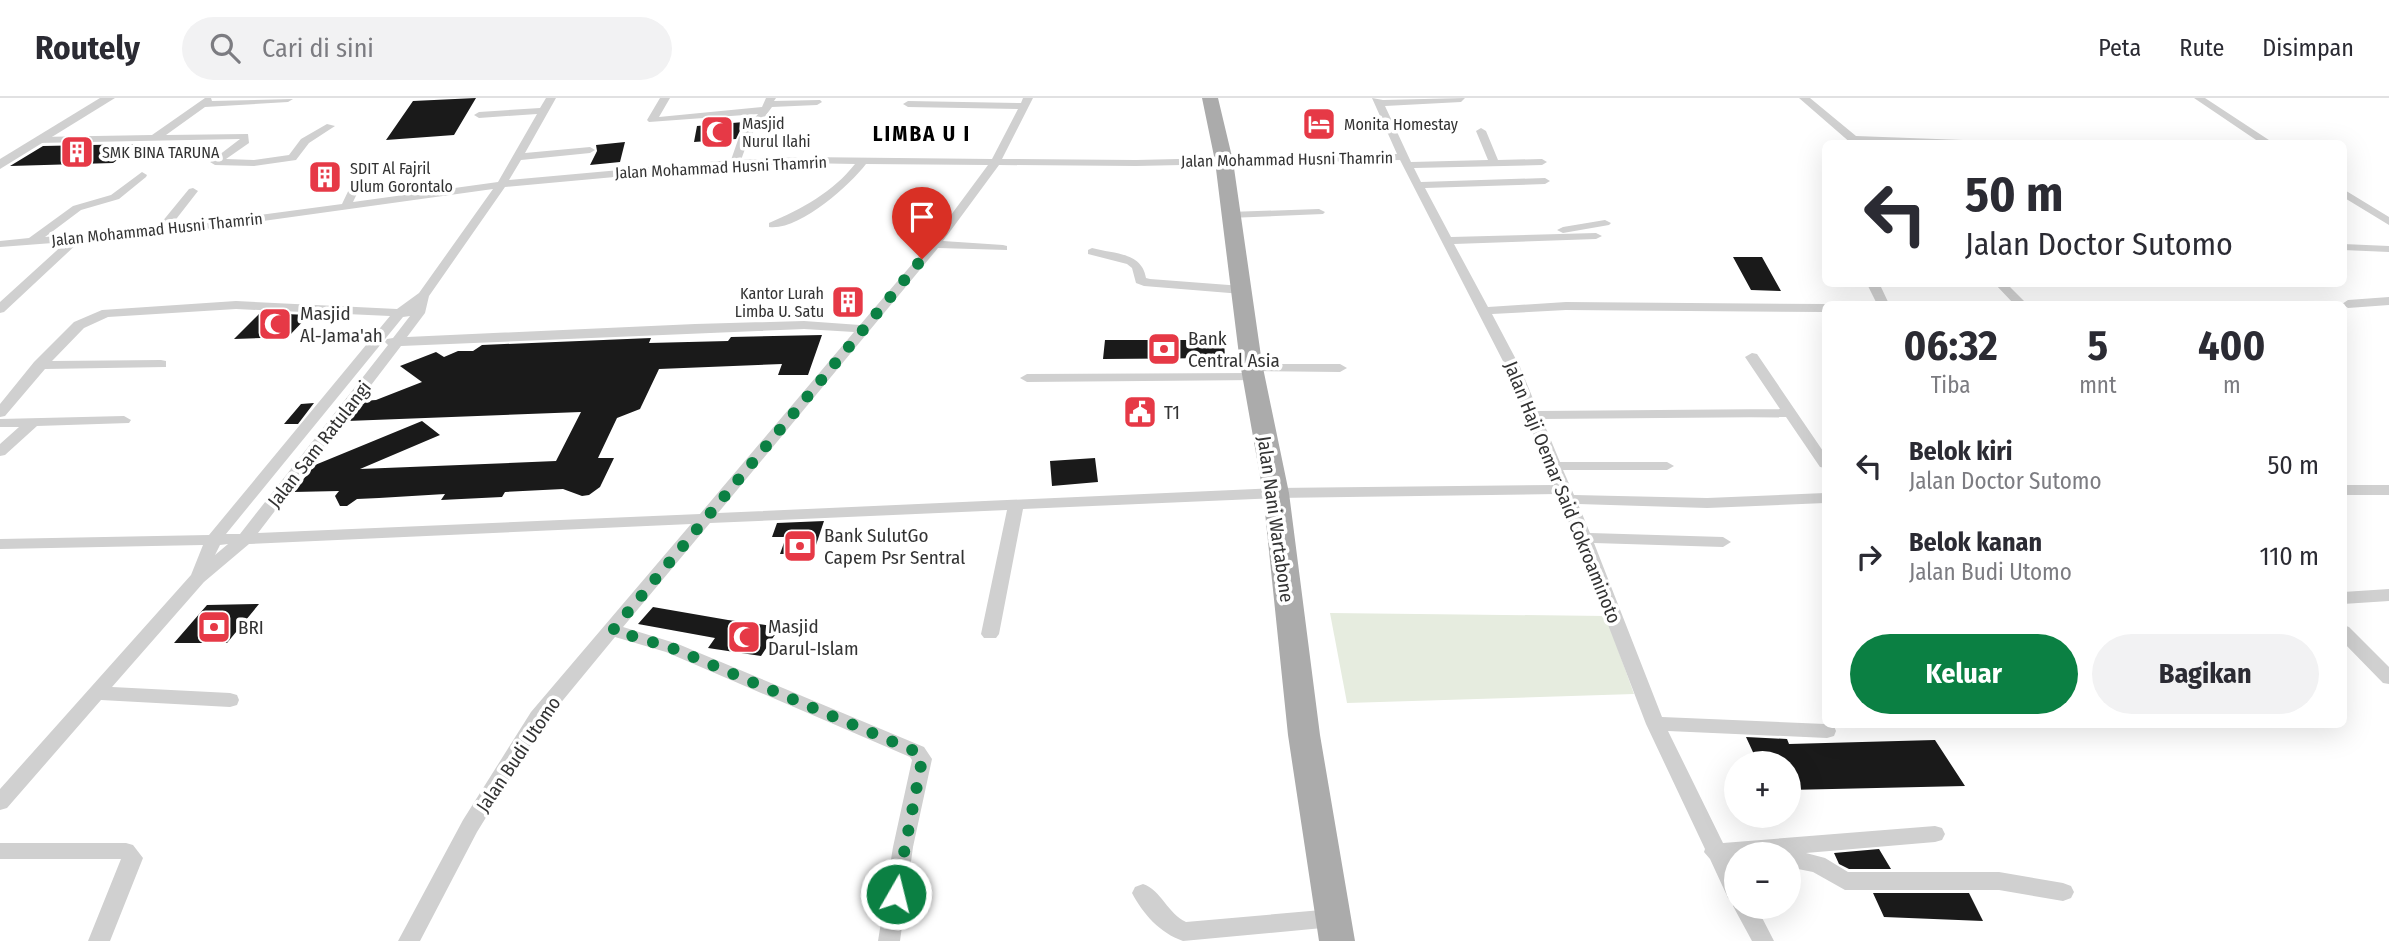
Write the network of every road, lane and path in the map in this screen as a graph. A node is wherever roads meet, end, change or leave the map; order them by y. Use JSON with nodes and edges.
{"nodes":[{"id":1,"x":109,"y":98,"type":"edge"},
{"id":2,"x":211,"y":98,"type":"edge"},
{"id":3,"x":551,"y":98,"type":"edge"},
{"id":4,"x":665,"y":98,"type":"edge"},
{"id":5,"x":1210,"y":98,"type":"edge"},
{"id":6,"x":1804,"y":98,"type":"edge"},
{"id":7,"x":2199,"y":98,"type":"edge"},
{"id":8,"x":288,"y":99,"type":"edge"},
{"id":9,"x":1461,"y":99,"type":"edge"},
{"id":10,"x":1379,"y":101,"type":"edge"},
{"id":11,"x":817,"y":102,"type":"dead end"},
{"id":12,"x":1026,"y":102,"type":"edge"},
{"id":13,"x":201,"y":104,"type":"junction"},
{"id":14,"x":768,"y":104,"type":"edge"},
{"id":15,"x":908,"y":104,"type":"dead end"},
{"id":16,"x":544,"y":111,"type":"junction"},
{"id":17,"x":479,"y":115,"type":"dead end"},
{"id":18,"x":330,"y":126,"type":"dead end"},
{"id":19,"x":1481,"y":131,"type":"dead end"},
{"id":20,"x":153,"y":139,"type":"junction"},
{"id":21,"x":1856,"y":140,"type":"edge"},
{"id":22,"x":2264,"y":140,"type":"edge"},
{"id":23,"x":38,"y":141,"type":"junction"},
{"id":24,"x":590,"y":150,"type":"dead end"},
{"id":25,"x":519,"y":157,"type":"junction"},
{"id":26,"x":863,"y":160,"type":"junction"},
{"id":27,"x":1224,"y":161,"type":"junction"},
{"id":28,"x":1406,"y":161,"type":"junction"},
{"id":29,"x":1542,"y":162,"type":"dead end"},
{"id":30,"x":735,"y":163,"type":"junction"},
{"id":31,"x":995,"y":163,"type":"junction"},
{"id":32,"x":0,"y":164,"type":"edge"},
{"id":33,"x":1494,"y":164,"type":"junction"},
{"id":34,"x":142,"y":175,"type":"dead end"},
{"id":35,"x":358,"y":181,"type":"dead end"},
{"id":36,"x":1545,"y":181,"type":"dead end"},
{"id":37,"x":502,"y":184,"type":"junction"},
{"id":38,"x":1419,"y":185,"type":"junction"},
{"id":39,"x":193,"y":191,"type":"dead end"},
{"id":40,"x":2347,"y":195,"type":"edge"},
{"id":41,"x":346,"y":206,"type":"junction"},
{"id":42,"x":1319,"y":212,"type":"dead end"},
{"id":43,"x":1229,"y":215,"type":"junction"},
{"id":44,"x":2389,"y":222,"type":"edge"},
{"id":45,"x":1605,"y":223,"type":"dead end"},
{"id":46,"x":773,"y":225,"type":"dead end"},
{"id":47,"x":160,"y":232,"type":"junction"},
{"id":48,"x":1596,"y":236,"type":"dead end"},
{"id":49,"x":76,"y":239,"type":"junction"},
{"id":50,"x":1456,"y":241,"type":"junction"},
{"id":51,"x":31,"y":242,"type":"junction"},
{"id":52,"x":0,"y":244,"type":"edge"},
{"id":53,"x":935,"y":244,"type":"junction"},
{"id":54,"x":2347,"y":247,"type":"edge"},
{"id":55,"x":1003,"y":248,"type":"dead end"},
{"id":56,"x":2389,"y":249,"type":"edge"},
{"id":57,"x":1092,"y":252,"type":"dead end"},
{"id":58,"x":2004,"y":287,"type":"edge"},
{"id":59,"x":1242,"y":290,"type":"junction"},
{"id":60,"x":423,"y":296,"type":"junction"},
{"id":61,"x":2018,"y":301,"type":"edge"},
{"id":62,"x":2389,"y":301,"type":"edge"},
{"id":63,"x":2348,"y":303,"type":"dead end"},
{"id":64,"x":1822,"y":308,"type":"edge"},
{"id":65,"x":0,"y":309,"type":"edge"},
{"id":66,"x":1483,"y":311,"type":"junction"},
{"id":67,"x":399,"y":313,"type":"junction"},
{"id":68,"x":419,"y":313,"type":"junction"},
{"id":69,"x":864,"y":329,"type":"junction"},
{"id":70,"x":398,"y":341,"type":"junction"},
{"id":71,"x":375,"y":343,"type":"junction"},
{"id":72,"x":1752,"y":357,"type":"dead end"},
{"id":73,"x":162,"y":364,"type":"dead end"},
{"id":74,"x":40,"y":365,"type":"junction"},
{"id":75,"x":1340,"y":368,"type":"dead end"},
{"id":76,"x":1253,"y":372,"type":"junction"},
{"id":77,"x":1027,"y":377,"type":"dead end"},
{"id":78,"x":1788,"y":412,"type":"junction"},
{"id":79,"x":0,"y":413,"type":"edge"},
{"id":80,"x":1534,"y":415,"type":"junction"},
{"id":81,"x":124,"y":420,"type":"dead end"},
{"id":82,"x":0,"y":423,"type":"edge"},
{"id":83,"x":32,"y":424,"type":"junction"},
{"id":84,"x":0,"y":452,"type":"edge"},
{"id":85,"x":1822,"y":460,"type":"edge"},
{"id":86,"x":1555,"y":466,"type":"junction"},
{"id":87,"x":1667,"y":466,"type":"dead end"},
{"id":88,"x":2347,"y":490,"type":"edge"},
{"id":89,"x":2389,"y":490,"type":"edge"},
{"id":90,"x":1276,"y":493,"type":"junction"},
{"id":91,"x":1566,"y":494,"type":"junction"},
{"id":92,"x":1822,"y":498,"type":"edge"},
{"id":93,"x":1016,"y":504,"type":"junction"},
{"id":94,"x":706,"y":518,"type":"junction"},
{"id":95,"x":1584,"y":538,"type":"junction"},
{"id":96,"x":214,"y":539,"type":"junction"},
{"id":97,"x":245,"y":539,"type":"junction"},
{"id":98,"x":1723,"y":542,"type":"dead end"},
{"id":99,"x":0,"y":544,"type":"edge"},
{"id":100,"x":198,"y":578,"type":"junction"},
{"id":101,"x":2389,"y":595,"type":"edge"},
{"id":102,"x":2347,"y":597,"type":"edge"},
{"id":103,"x":613,"y":630,"type":"junction"},
{"id":104,"x":990,"y":634,"type":"dead end"},
{"id":105,"x":2347,"y":635,"type":"edge"},
{"id":106,"x":2389,"y":678,"type":"edge"},
{"id":107,"x":97,"y":693,"type":"junction"},
{"id":108,"x":230,"y":700,"type":"dead end"},
{"id":109,"x":1655,"y":724,"type":"junction"},
{"id":110,"x":1827,"y":731,"type":"dead end"},
{"id":111,"x":0,"y":802,"type":"edge"},
{"id":112,"x":1935,"y":834,"type":"dead end"},
{"id":113,"x":1801,"y":846,"type":"edge"},
{"id":114,"x":0,"y":851,"type":"edge"},
{"id":115,"x":1714,"y":852,"type":"junction"},
{"id":116,"x":1724,"y":852,"type":"edge"},
{"id":117,"x":1801,"y":861,"type":"edge"},
{"id":118,"x":1724,"y":870,"type":"edge"},
{"id":119,"x":2063,"y":892,"type":"dead end"},
{"id":120,"x":1143,"y":893,"type":"dead end"},
{"id":121,"x":1751,"y":919,"type":"edge"},
{"id":122,"x":1335,"y":930,"type":"edge"},
{"id":123,"x":99,"y":941,"type":"edge"},
{"id":124,"x":408,"y":941,"type":"edge"},
{"id":125,"x":889,"y":941,"type":"edge"},
{"id":126,"x":1763,"y":941,"type":"edge"}],
"edges":[{"from":1,"to":23,"type":"street"},
{"from":2,"to":13,"type":"street"},
{"from":3,"to":16,"type":"street","name":"Jalan Sam Ratulangi"},
{"from":4,"to":14,"type":"street"},
{"from":5,"to":27,"type":"main road","name":"Jalan Nani Wartabone"},
{"from":6,"to":21,"type":"street"},
{"from":7,"to":22,"type":"street"},
{"from":8,"to":13,"type":"street"},
{"from":9,"to":10,"type":"street"},
{"from":10,"to":28,"type":"street","name":"Jalan Haji Oemar Said Cokroaminoto"},
{"from":11,"to":14,"type":"street"},
{"from":12,"to":15,"type":"street"},
{"from":12,"to":31,"type":"street","name":"Jalan Budi Utomo"},
{"from":13,"to":20,"type":"street"},
{"from":14,"to":30,"type":"street"},
{"from":16,"to":17,"type":"street"},
{"from":16,"to":25,"type":"street","name":"Jalan Sam Ratulangi"},
{"from":18,"to":20,"type":"street"},
{"from":19,"to":33,"type":"street"},
{"from":20,"to":23,"type":"street"},
{"from":23,"to":32,"type":"street"},
{"from":24,"to":25,"type":"street"},
{"from":25,"to":37,"type":"street","name":"Jalan Sam Ratulangi"},
{"from":26,"to":30,"type":"street","name":"Jalan Mohammad Husni Thamrin"},
{"from":26,"to":31,"type":"street","name":"Jalan Mohammad Husni Thamrin"},
{"from":26,"to":46,"type":"street"},
{"from":27,"to":28,"type":"street","name":"Jalan Mohammad Husni Thamrin"},
{"from":27,"to":31,"type":"street","name":"Jalan Mohammad Husni Thamrin"},
{"from":27,"to":43,"type":"main road","name":"Jalan Nani Wartabone"},
{"from":28,"to":33,"type":"street","name":"Jalan Mohammad Husni Thamrin"},
{"from":28,"to":38,"type":"street","name":"Jalan Haji Oemar Said Cokroaminoto"},
{"from":29,"to":33,"type":"street","name":"Jalan Mohammad Husni Thamrin"},
{"from":30,"to":37,"type":"street","name":"Jalan Mohammad Husni Thamrin"},
{"from":31,"to":53,"type":"street","name":"Jalan Budi Utomo"},
{"from":34,"to":51,"type":"street"},
{"from":35,"to":41,"type":"street"},
{"from":36,"to":38,"type":"street"},
{"from":37,"to":41,"type":"street","name":"Jalan Mohammad Husni Thamrin"},
{"from":37,"to":60,"type":"street","name":"Jalan Sam Ratulangi"},
{"from":38,"to":50,"type":"street","name":"Jalan Haji Oemar Said Cokroaminoto"},
{"from":39,"to":47,"type":"street"},
{"from":40,"to":44,"type":"street"},
{"from":41,"to":47,"type":"street","name":"Jalan Mohammad Husni Thamrin"},
{"from":42,"to":43,"type":"street"},
{"from":43,"to":59,"type":"main road","name":"Jalan Nani Wartabone"},
{"from":45,"to":50,"type":"street"},
{"from":47,"to":49,"type":"street","name":"Jalan Mohammad Husni Thamrin"},
{"from":48,"to":50,"type":"street"},
{"from":49,"to":51,"type":"street","name":"Jalan Mohammad Husni Thamrin"},
{"from":49,"to":65,"type":"street"},
{"from":50,"to":66,"type":"street","name":"Jalan Haji Oemar Said Cokroaminoto"},
{"from":51,"to":52,"type":"street","name":"Jalan Mohammad Husni Thamrin"},
{"from":53,"to":55,"type":"street"},
{"from":53,"to":69,"type":"street","name":"Jalan Budi Utomo"},
{"from":54,"to":56,"type":"street"},
{"from":57,"to":59,"type":"street"},
{"from":58,"to":61,"type":"street"},
{"from":59,"to":76,"type":"main road","name":"Jalan Nani Wartabone"},
{"from":60,"to":67,"type":"street","name":"Jalan Sam Ratulangi"},
{"from":60,"to":68,"type":"street","name":"Jalan Sam Ratulangi"},
{"from":62,"to":63,"type":"street"},
{"from":64,"to":66,"type":"street"},
{"from":66,"to":80,"type":"street","name":"Jalan Haji Oemar Said Cokroaminoto"},
{"from":67,"to":68,"type":"street"},
{"from":67,"to":71,"type":"street","name":"Jalan Sam Ratulangi"},
{"from":67,"to":74,"type":"street"},
{"from":68,"to":70,"type":"street","name":"Jalan Sam Ratulangi"},
{"from":69,"to":70,"type":"street"},
{"from":69,"to":94,"type":"street","name":"Jalan Budi Utomo"},
{"from":70,"to":71,"type":"street"},
{"from":70,"to":97,"type":"street","name":"Jalan Sam Ratulangi"},
{"from":71,"to":96,"type":"street","name":"Jalan Sam Ratulangi"},
{"from":72,"to":78,"type":"street"},
{"from":73,"to":74,"type":"street"},
{"from":74,"to":79,"type":"street"},
{"from":75,"to":76,"type":"street"},
{"from":76,"to":77,"type":"street"},
{"from":76,"to":90,"type":"main road","name":"Jalan Nani Wartabone"},
{"from":78,"to":80,"type":"street"},
{"from":78,"to":85,"type":"street"},
{"from":80,"to":86,"type":"street","name":"Jalan Haji Oemar Said Cokroaminoto"},
{"from":81,"to":83,"type":"street"},
{"from":82,"to":83,"type":"street"},
{"from":83,"to":84,"type":"street"},
{"from":86,"to":87,"type":"street"},
{"from":86,"to":91,"type":"street","name":"Jalan Haji Oemar Said Cokroaminoto"},
{"from":88,"to":89,"type":"street"},
{"from":90,"to":91,"type":"street"},
{"from":90,"to":93,"type":"street"},
{"from":90,"to":122,"type":"main road","name":"Jalan Nani Wartabone"},
{"from":91,"to":92,"type":"street"},
{"from":91,"to":95,"type":"street","name":"Jalan Haji Oemar Said Cokroaminoto"},
{"from":93,"to":94,"type":"street"},
{"from":93,"to":104,"type":"street"},
{"from":94,"to":97,"type":"street"},
{"from":94,"to":103,"type":"street","name":"Jalan Budi Utomo"},
{"from":95,"to":98,"type":"street"},
{"from":95,"to":109,"type":"street","name":"Jalan Haji Oemar Said Cokroaminoto"},
{"from":96,"to":97,"type":"street"},
{"from":96,"to":99,"type":"street"},
{"from":96,"to":100,"type":"street","name":"Jalan Sam Ratulangi"},
{"from":97,"to":100,"type":"street","name":"Jalan Sam Ratulangi"},
{"from":100,"to":107,"type":"street","name":"Jalan Sam Ratulangi"},
{"from":101,"to":102,"type":"street"},
{"from":103,"to":124,"type":"street","name":"Jalan Budi Utomo"},
{"from":103,"to":125,"type":"street"},
{"from":105,"to":106,"type":"street"},
{"from":107,"to":108,"type":"street"},
{"from":107,"to":111,"type":"street","name":"Jalan Sam Ratulangi"},
{"from":109,"to":110,"type":"street"},
{"from":109,"to":115,"type":"street","name":"Jalan Haji Oemar Said Cokroaminoto"},
{"from":112,"to":113,"type":"street"},
{"from":114,"to":123,"type":"street"},
{"from":115,"to":116,"type":"street"},
{"from":115,"to":118,"type":"street","name":"Jalan Haji Oemar Said Cokroaminoto"},
{"from":117,"to":119,"type":"street"},
{"from":120,"to":122,"type":"street"},
{"from":121,"to":126,"type":"street"}]}
